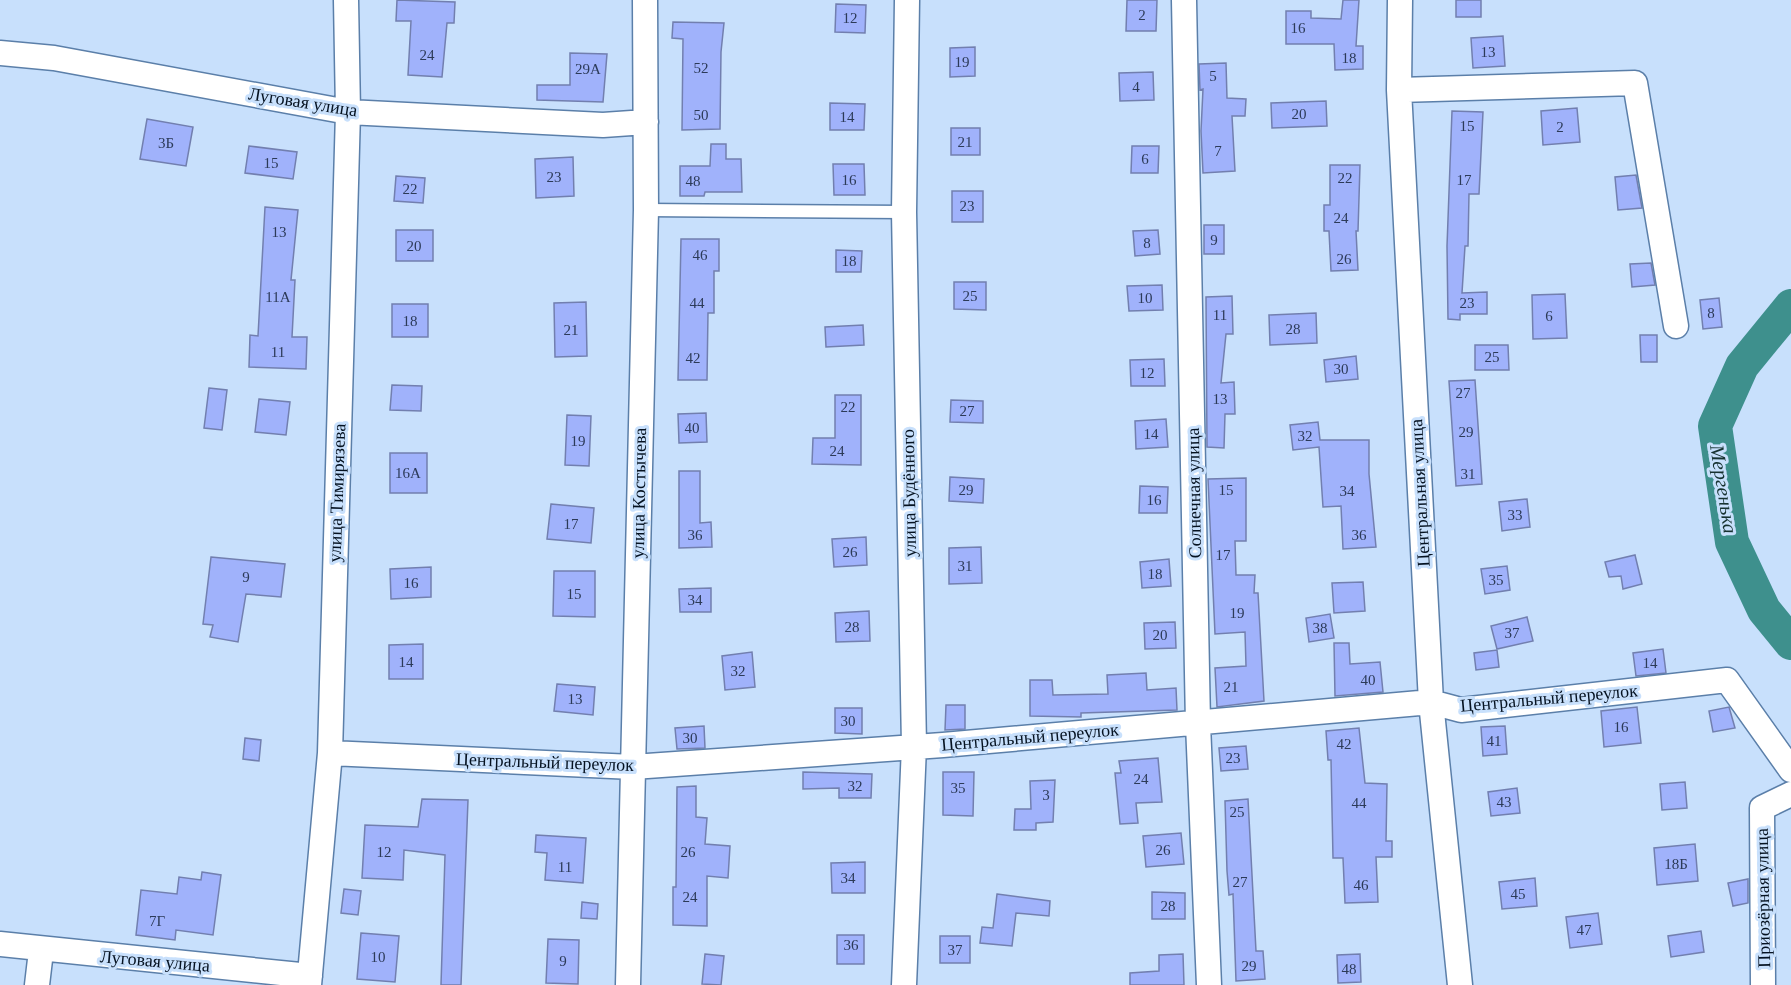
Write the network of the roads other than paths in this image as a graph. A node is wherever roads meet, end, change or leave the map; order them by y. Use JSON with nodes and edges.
{"nodes":[{"id":1,"x":346,"y":0,"type":"edge"},
{"id":2,"x":645,"y":0,"type":"edge"},
{"id":3,"x":907,"y":0,"type":"edge"},
{"id":4,"x":1185,"y":0,"type":"edge"},
{"id":5,"x":1400,"y":0,"type":"edge"},
{"id":6,"x":0,"y":53,"type":"edge"},
{"id":7,"x":1399,"y":90,"type":"junction"},
{"id":8,"x":348,"y":112,"type":"junction"},
{"id":9,"x":646,"y":122,"type":"junction"},
{"id":10,"x":646,"y":210,"type":"junction"},
{"id":11,"x":904,"y":212,"type":"junction"},
{"id":12,"x":1676,"y":326,"type":"dead end"},
{"id":13,"x":1431,"y":702,"type":"junction"},
{"id":14,"x":1198,"y":724,"type":"junction"},
{"id":15,"x":914,"y":746,"type":"junction"},
{"id":16,"x":330,"y":753,"type":"junction"},
{"id":17,"x":633,"y":767,"type":"junction"},
{"id":18,"x":1791,"y":770,"type":"edge"},
{"id":19,"x":1791,"y":794,"type":"edge"},
{"id":20,"x":0,"y":944,"type":"edge"},
{"id":21,"x":41,"y":951,"type":"junction"},
{"id":22,"x":310,"y":981,"type":"edge"},
{"id":23,"x":36,"y":985,"type":"edge"},
{"id":24,"x":628,"y":985,"type":"edge"},
{"id":25,"x":904,"y":985,"type":"edge"},
{"id":26,"x":1209,"y":985,"type":"edge"},
{"id":27,"x":1460,"y":985,"type":"edge"},
{"id":28,"x":1764,"y":985,"type":"edge"}],
"edges":[{"from":1,"to":8,"type":"street","name":"улица Тимирязева"},
{"from":2,"to":9,"type":"street","name":"улица Костычева"},
{"from":3,"to":11,"type":"street","name":"улица Будённого"},
{"from":4,"to":14,"type":"street","name":"Солнечная улица"},
{"from":5,"to":7,"type":"street","name":"Центральная улица"},
{"from":6,"to":8,"type":"street","name":"Луговая улица"},
{"from":7,"to":12,"type":"street"},
{"from":7,"to":13,"type":"street","name":"Центральная улица"},
{"from":8,"to":9,"type":"street","name":"Луговая улица"},
{"from":8,"to":16,"type":"street","name":"улица Тимирязева"},
{"from":9,"to":10,"type":"street","name":"улица Костычева"},
{"from":10,"to":11,"type":"lane"},
{"from":10,"to":17,"type":"street","name":"улица Костычева"},
{"from":11,"to":15,"type":"street","name":"улица Будённого"},
{"from":13,"to":14,"type":"street","name":"Центральный переулок"},
{"from":13,"to":18,"type":"street","name":"Центральный переулок"},
{"from":13,"to":27,"type":"street","name":"Центральная улица"},
{"from":14,"to":15,"type":"street","name":"Центральный переулок"},
{"from":14,"to":26,"type":"street","name":"Солнечная улица"},
{"from":15,"to":17,"type":"street","name":"Центральный переулок"},
{"from":15,"to":25,"type":"street","name":"улица Будённого"},
{"from":16,"to":17,"type":"street","name":"Центральный переулок"},
{"from":16,"to":22,"type":"street","name":"улица Тимирязева"},
{"from":17,"to":24,"type":"street","name":"улица Костычева"},
{"from":19,"to":28,"type":"street","name":"Приозёрная улица"},
{"from":20,"to":21,"type":"street","name":"Луговая улица"},
{"from":21,"to":22,"type":"street","name":"Луговая улица"},
{"from":21,"to":23,"type":"street"}]}
